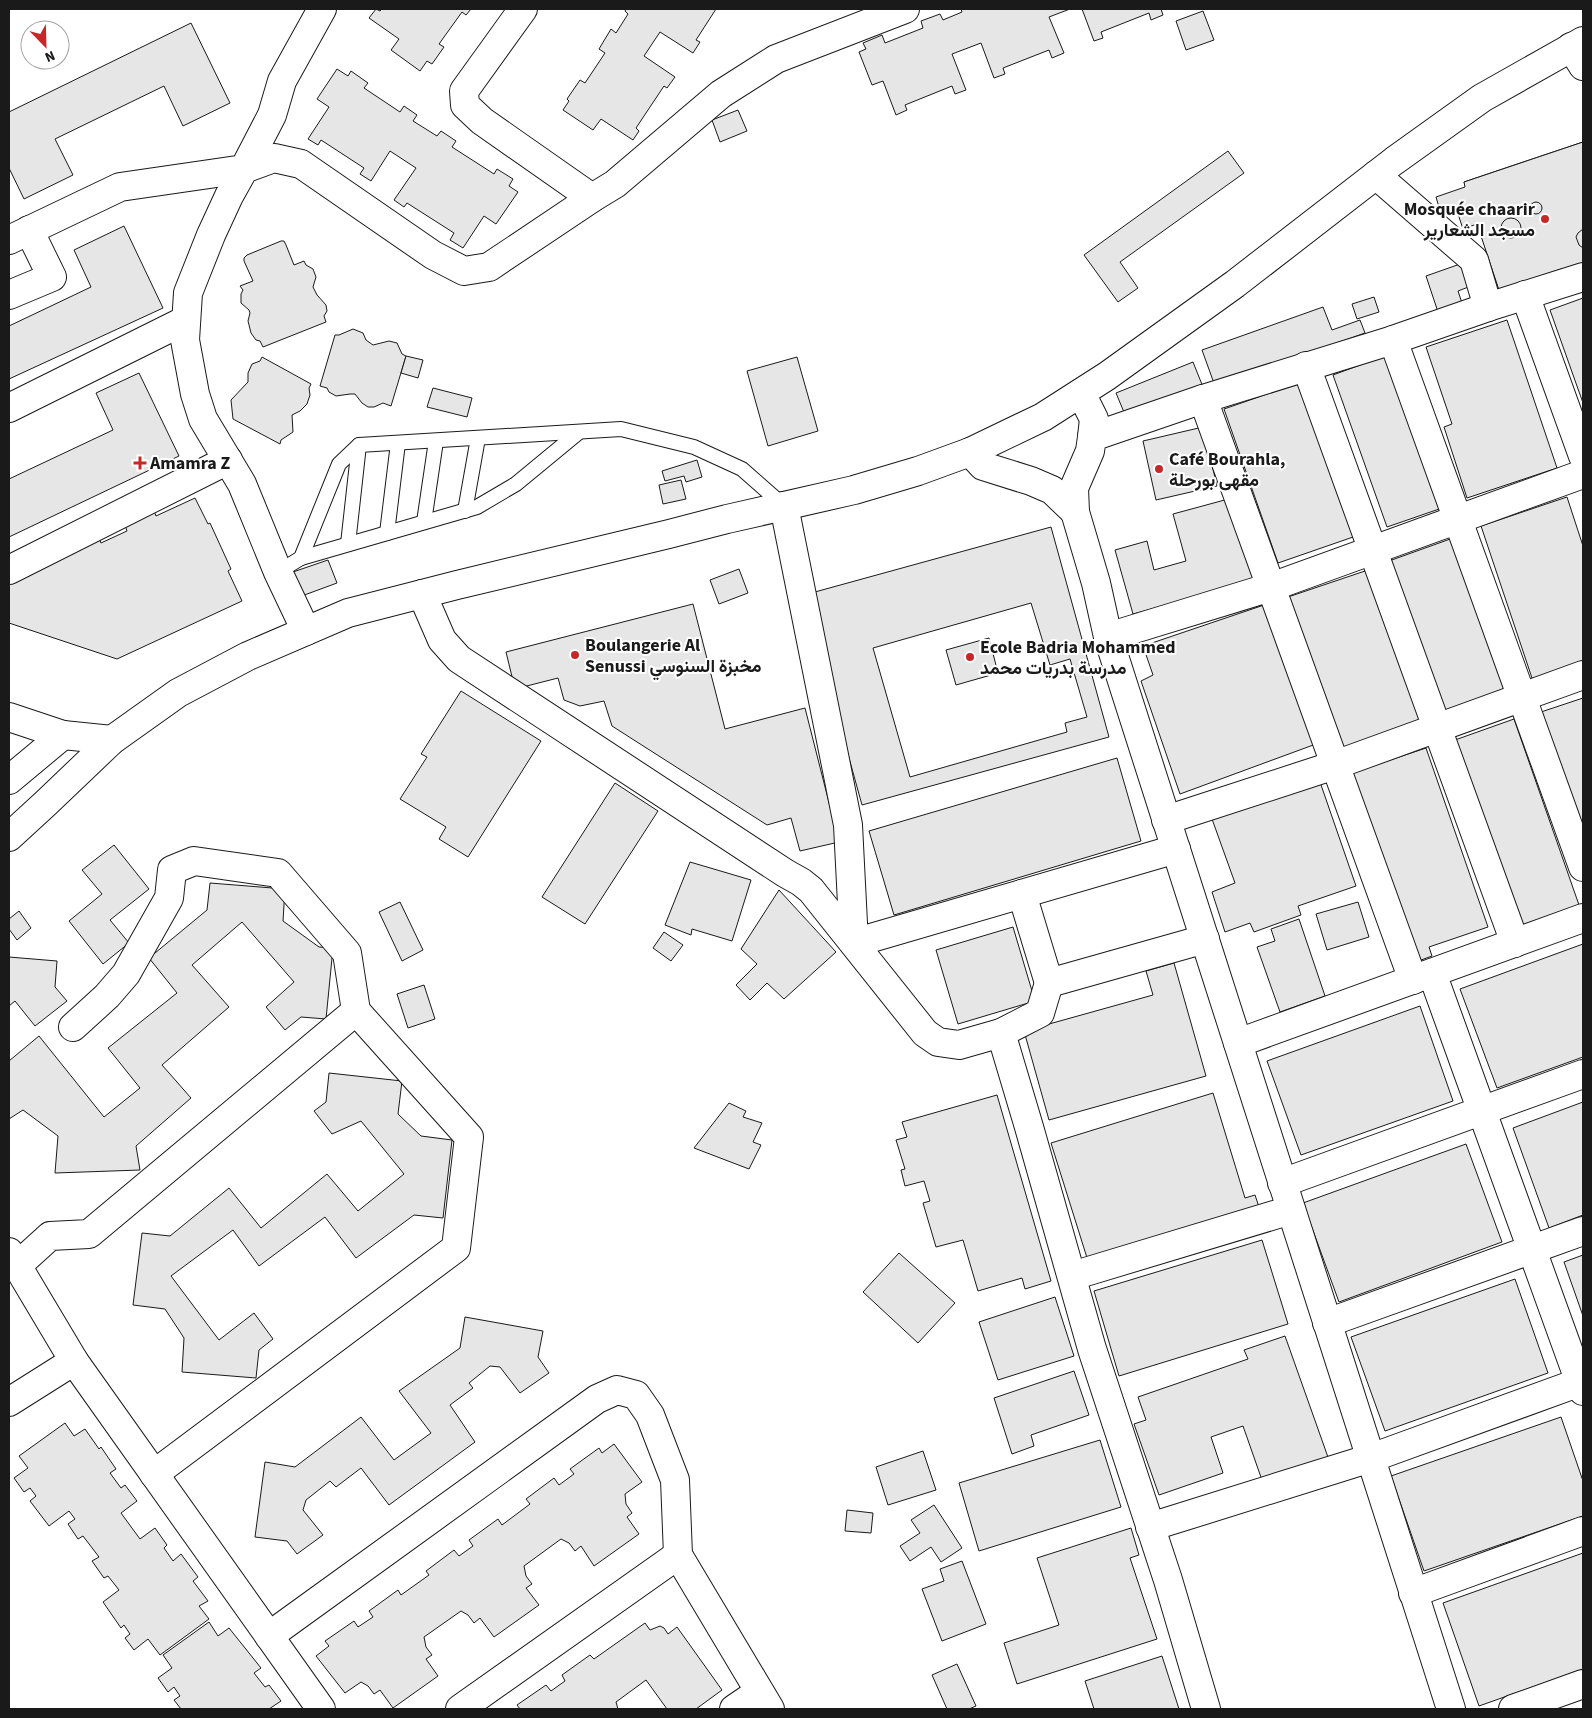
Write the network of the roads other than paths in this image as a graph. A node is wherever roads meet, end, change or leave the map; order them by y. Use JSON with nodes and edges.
{"nodes":[{"id":1,"x":322,"y":9,"type":"edge"},
{"id":2,"x":523,"y":9,"type":"edge"},
{"id":3,"x":905,"y":9,"type":"edge"},
{"id":4,"x":1579,"y":51,"type":"edge"},
{"id":5,"x":244,"y":169,"type":"junction"},
{"id":6,"x":1376,"y":175,"type":"junction"},
{"id":7,"x":592,"y":198,"type":"junction"},
{"id":8,"x":19,"y":235,"type":"edge"},
{"id":9,"x":1583,"y":277,"type":"edge"},
{"id":10,"x":1525,"y":295,"type":"junction"},
{"id":11,"x":9,"y":296,"type":"edge"},
{"id":12,"x":1488,"y":307,"type":"junction"},
{"id":13,"x":186,"y":320,"type":"junction"},
{"id":14,"x":1393,"y":340,"type":"junction"},
{"id":15,"x":1306,"y":366,"type":"junction"},
{"id":16,"x":1081,"y":393,"type":"junction"},
{"id":17,"x":1203,"y":399,"type":"junction"},
{"id":18,"x":9,"y":408,"type":"edge"},
{"id":19,"x":579,"y":432,"type":"junction"},
{"id":20,"x":1092,"y":437,"type":"junction"},
{"id":21,"x":478,"y":438,"type":"junction"},
{"id":22,"x":436,"y":441,"type":"junction"},
{"id":23,"x":398,"y":443,"type":"junction"},
{"id":24,"x":359,"y":445,"type":"junction"},
{"id":25,"x":1581,"y":445,"type":"edge"},
{"id":26,"x":970,"y":452,"type":"junction"},
{"id":27,"x":228,"y":460,"type":"junction"},
{"id":28,"x":1583,"y":474,"type":"edge"},
{"id":29,"x":784,"y":506,"type":"junction"},
{"id":30,"x":465,"y":511,"type":"junction"},
{"id":31,"x":1075,"y":512,"type":"junction"},
{"id":32,"x":1458,"y":519,"type":"junction"},
{"id":33,"x":424,"y":522,"type":"junction"},
{"id":34,"x":387,"y":534,"type":"junction"},
{"id":35,"x":348,"y":544,"type":"junction"},
{"id":36,"x":1373,"y":550,"type":"junction"},
{"id":37,"x":301,"y":558,"type":"junction"},
{"id":38,"x":9,"y":570,"type":"edge"},
{"id":39,"x":278,"y":572,"type":"junction"},
{"id":40,"x":1271,"y":587,"type":"junction"},
{"id":41,"x":422,"y":594,"type":"junction"},
{"id":42,"x":306,"y":631,"type":"junction"},
{"id":43,"x":1108,"y":637,"type":"junction"},
{"id":44,"x":1583,"y":675,"type":"edge"},
{"id":45,"x":1522,"y":698,"type":"junction"},
{"id":46,"x":9,"y":717,"type":"edge"},
{"id":47,"x":1437,"y":728,"type":"junction"},
{"id":48,"x":63,"y":735,"type":"junction"},
{"id":49,"x":112,"y":740,"type":"junction"},
{"id":50,"x":1335,"y":765,"type":"junction"},
{"id":51,"x":9,"y":780,"type":"edge"},
{"id":52,"x":1166,"y":820,"type":"junction"},
{"id":53,"x":9,"y":837,"type":"edge"},
{"id":54,"x":1176,"y":849,"type":"junction"},
{"id":55,"x":1583,"y":867,"type":"edge"},
{"id":56,"x":1022,"y":894,"type":"junction"},
{"id":57,"x":1583,"y":918,"type":"edge"},
{"id":58,"x":1205,"y":939,"type":"junction"},
{"id":59,"x":1515,"y":943,"type":"junction"},
{"id":60,"x":854,"y":944,"type":"junction"},
{"id":61,"x":1422,"y":976,"type":"junction"},
{"id":62,"x":1049,"y":983,"type":"junction"},
{"id":63,"x":356,"y":1011,"type":"junction"},
{"id":64,"x":73,"y":1027,"type":"dead end"},
{"id":65,"x":1001,"y":1033,"type":"junction"},
{"id":66,"x":1238,"y":1043,"type":"junction"},
{"id":67,"x":959,"y":1045,"type":"junction"},
{"id":68,"x":1009,"y":1061,"type":"junction"},
{"id":69,"x":1583,"y":1074,"type":"edge"},
{"id":70,"x":1482,"y":1110,"type":"junction"},
{"id":71,"x":1282,"y":1183,"type":"junction"},
{"id":72,"x":1291,"y":1210,"type":"junction"},
{"id":73,"x":1583,"y":1230,"type":"edge"},
{"id":74,"x":1532,"y":1249,"type":"junction"},
{"id":75,"x":13,"y":1259,"type":"edge"},
{"id":76,"x":1072,"y":1276,"type":"junction"},
{"id":77,"x":1327,"y":1323,"type":"junction"},
{"id":78,"x":74,"y":1361,"type":"junction"},
{"id":79,"x":1582,"y":1385,"type":"edge"},
{"id":80,"x":9,"y":1402,"type":"edge"},
{"id":81,"x":1371,"y":1458,"type":"junction"},
{"id":82,"x":154,"y":1474,"type":"junction"},
{"id":83,"x":1150,"y":1527,"type":"junction"},
{"id":84,"x":1583,"y":1531,"type":"edge"},
{"id":85,"x":678,"y":1555,"type":"junction"},
{"id":86,"x":1413,"y":1593,"type":"junction"},
{"id":87,"x":269,"y":1636,"type":"junction"},
{"id":88,"x":1583,"y":1684,"type":"edge"},
{"id":89,"x":765,"y":1700,"type":"edge"},
{"id":90,"x":321,"y":1709,"type":"edge"},
{"id":91,"x":460,"y":1709,"type":"edge"},
{"id":92,"x":734,"y":1709,"type":"edge"},
{"id":93,"x":1206,"y":1709,"type":"edge"},
{"id":94,"x":1451,"y":1709,"type":"edge"},
{"id":95,"x":1513,"y":1709,"type":"edge"}],
"edges":[{"from":1,"to":5,"type":"street"},
{"from":2,"to":7,"type":"street"},
{"from":3,"to":7,"type":"street"},
{"from":4,"to":6,"type":"street"},
{"from":5,"to":7,"type":"street"},
{"from":5,"to":8,"type":"street"},
{"from":5,"to":13,"type":"street"},
{"from":6,"to":12,"type":"street"},
{"from":6,"to":16,"type":"street"},
{"from":8,"to":11,"type":"street"},
{"from":9,"to":10,"type":"street"},
{"from":10,"to":12,"type":"street"},
{"from":10,"to":25,"type":"street"},
{"from":12,"to":14,"type":"street"},
{"from":13,"to":18,"type":"street"},
{"from":13,"to":27,"type":"street"},
{"from":14,"to":15,"type":"street"},
{"from":14,"to":32,"type":"street"},
{"from":15,"to":17,"type":"street"},
{"from":15,"to":36,"type":"street"},
{"from":16,"to":20,"type":"street"},
{"from":16,"to":26,"type":"street"},
{"from":17,"to":20,"type":"street"},
{"from":17,"to":40,"type":"street"},
{"from":19,"to":21,"type":"lane"},
{"from":19,"to":29,"type":"lane"},
{"from":19,"to":30,"type":"lane"},
{"from":20,"to":31,"type":"street"},
{"from":21,"to":22,"type":"lane"},
{"from":21,"to":30,"type":"lane"},
{"from":22,"to":23,"type":"lane"},
{"from":22,"to":33,"type":"lane"},
{"from":23,"to":24,"type":"lane"},
{"from":23,"to":34,"type":"lane"},
{"from":24,"to":35,"type":"lane"},
{"from":24,"to":37,"type":"lane"},
{"from":26,"to":29,"type":"street"},
{"from":26,"to":31,"type":"street"},
{"from":27,"to":38,"type":"street"},
{"from":27,"to":39,"type":"street"},
{"from":28,"to":32,"type":"street"},
{"from":29,"to":41,"type":"street"},
{"from":29,"to":60,"type":"street"},
{"from":30,"to":33,"type":"lane"},
{"from":31,"to":43,"type":"street"},
{"from":32,"to":36,"type":"street"},
{"from":32,"to":45,"type":"street"},
{"from":33,"to":34,"type":"lane"},
{"from":34,"to":35,"type":"lane"},
{"from":35,"to":37,"type":"lane"},
{"from":36,"to":40,"type":"street"},
{"from":36,"to":47,"type":"street"},
{"from":37,"to":39,"type":"lane"},
{"from":39,"to":42,"type":"street"},
{"from":40,"to":43,"type":"street"},
{"from":40,"to":50,"type":"street"},
{"from":41,"to":42,"type":"street"},
{"from":41,"to":60,"type":"street"},
{"from":42,"to":49,"type":"street"},
{"from":43,"to":52,"type":"street"},
{"from":44,"to":45,"type":"street"},
{"from":45,"to":47,"type":"street"},
{"from":45,"to":55,"type":"street"},
{"from":46,"to":48,"type":"street"},
{"from":47,"to":50,"type":"street"},
{"from":47,"to":59,"type":"street"},
{"from":48,"to":49,"type":"street"},
{"from":48,"to":51,"type":"street"},
{"from":49,"to":53,"type":"street"},
{"from":50,"to":52,"type":"street"},
{"from":50,"to":61,"type":"street"},
{"from":52,"to":54,"type":"street"},
{"from":54,"to":56,"type":"street"},
{"from":54,"to":58,"type":"street"},
{"from":56,"to":60,"type":"street"},
{"from":56,"to":62,"type":"street"},
{"from":57,"to":59,"type":"street"},
{"from":58,"to":62,"type":"street"},
{"from":58,"to":66,"type":"street"},
{"from":59,"to":61,"type":"street"},
{"from":60,"to":67,"type":"street"},
{"from":61,"to":66,"type":"street"},
{"from":61,"to":70,"type":"street"},
{"from":62,"to":65,"type":"street"},
{"from":63,"to":64,"type":"street"},
{"from":63,"to":75,"type":"street"},
{"from":63,"to":82,"type":"street"},
{"from":65,"to":67,"type":"street"},
{"from":65,"to":68,"type":"street"},
{"from":66,"to":71,"type":"street"},
{"from":67,"to":68,"type":"street"},
{"from":68,"to":76,"type":"street"},
{"from":69,"to":70,"type":"street"},
{"from":70,"to":71,"type":"street"},
{"from":70,"to":74,"type":"street"},
{"from":71,"to":72,"type":"street"},
{"from":72,"to":76,"type":"street"},
{"from":72,"to":77,"type":"street"},
{"from":73,"to":74,"type":"street"},
{"from":74,"to":77,"type":"street"},
{"from":74,"to":79,"type":"street"},
{"from":75,"to":78,"type":"street"},
{"from":76,"to":83,"type":"street"},
{"from":77,"to":81,"type":"street"},
{"from":78,"to":80,"type":"street"},
{"from":78,"to":82,"type":"street"},
{"from":79,"to":81,"type":"street"},
{"from":81,"to":83,"type":"street"},
{"from":81,"to":86,"type":"street"},
{"from":82,"to":87,"type":"street"},
{"from":83,"to":93,"type":"street"},
{"from":84,"to":86,"type":"street"},
{"from":85,"to":87,"type":"street"},
{"from":85,"to":89,"type":"street"},
{"from":85,"to":91,"type":"street"},
{"from":86,"to":94,"type":"street"},
{"from":87,"to":90,"type":"street"},
{"from":88,"to":95,"type":"street"},
{"from":89,"to":92,"type":"street"}]}
